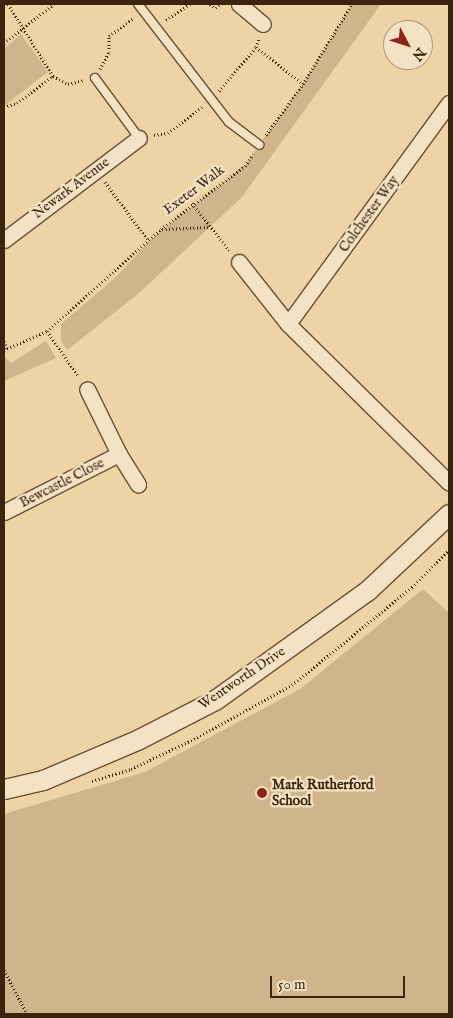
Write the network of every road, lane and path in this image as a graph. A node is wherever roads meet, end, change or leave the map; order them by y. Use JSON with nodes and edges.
{"nodes":[{"id":1,"x":8,"y":4,"type":"edge"},
{"id":2,"x":54,"y":4,"type":"edge"},
{"id":3,"x":138,"y":4,"type":"edge"},
{"id":4,"x":190,"y":4,"type":"edge"},
{"id":5,"x":210,"y":4,"type":"edge"},
{"id":6,"x":220,"y":4,"type":"edge"},
{"id":7,"x":239,"y":4,"type":"edge"},
{"id":8,"x":352,"y":4,"type":"edge"},
{"id":9,"x":142,"y":11,"type":"junction"},
{"id":10,"x":263,"y":24,"type":"dead end"},
{"id":11,"x":21,"y":28,"type":"junction"},
{"id":12,"x":156,"y":28,"type":"junction"},
{"id":13,"x":4,"y":43,"type":"edge"},
{"id":14,"x":256,"y":47,"type":"dead end"},
{"id":15,"x":53,"y":76,"type":"junction"},
{"id":16,"x":95,"y":78,"type":"junction"},
{"id":17,"x":303,"y":84,"type":"junction"},
{"id":18,"x":449,"y":103,"type":"edge"},
{"id":19,"x":4,"y":107,"type":"edge"},
{"id":20,"x":139,"y":138,"type":"joint"},
{"id":21,"x":259,"y":145,"type":"junction"},
{"id":22,"x":96,"y":170,"type":"junction"},
{"id":23,"x":192,"y":203,"type":"junction"},
{"id":24,"x":211,"y":227,"type":"junction"},
{"id":25,"x":161,"y":229,"type":"junction"},
{"id":26,"x":4,"y":240,"type":"edge"},
{"id":27,"x":148,"y":240,"type":"junction"},
{"id":28,"x":239,"y":262,"type":"joint"},
{"id":29,"x":288,"y":324,"type":"junction"},
{"id":30,"x":47,"y":331,"type":"junction"},
{"id":31,"x":4,"y":341,"type":"edge"},
{"id":32,"x":6,"y":349,"type":"edge"},
{"id":33,"x":87,"y":389,"type":"joint"},
{"id":34,"x":119,"y":454,"type":"junction"},
{"id":35,"x":449,"y":483,"type":"edge"},
{"id":36,"x":138,"y":485,"type":"dead end"},
{"id":37,"x":4,"y":512,"type":"edge"},
{"id":38,"x":449,"y":514,"type":"edge"},
{"id":39,"x":4,"y":789,"type":"edge"},
{"id":40,"x":4,"y":970,"type":"edge"},
{"id":41,"x":27,"y":1014,"type":"edge"}],
"edges":[{"from":1,"to":11,"type":"path"},
{"from":2,"to":11,"type":"path"},
{"from":3,"to":9,"type":"lane"},
{"from":4,"to":12,"type":"path"},
{"from":5,"to":6,"type":"path"},
{"from":7,"to":10,"type":"street"},
{"from":8,"to":17,"type":"path","name":"Exeter Walk"},
{"from":9,"to":12,"type":"lane"},
{"from":9,"to":16,"type":"path"},
{"from":11,"to":13,"type":"path"},
{"from":11,"to":15,"type":"path"},
{"from":12,"to":21,"type":"lane"},
{"from":14,"to":17,"type":"path"},
{"from":15,"to":16,"type":"path"},
{"from":15,"to":19,"type":"path"},
{"from":16,"to":20,"type":"lane"},
{"from":17,"to":21,"type":"path","name":"Exeter Walk"},
{"from":18,"to":29,"type":"street","name":"Colchester Way"},
{"from":20,"to":22,"type":"street","name":"Newark Avenue"},
{"from":21,"to":23,"type":"path","name":"Exeter Walk"},
{"from":22,"to":26,"type":"street","name":"Newark Avenue"},
{"from":22,"to":27,"type":"path"},
{"from":23,"to":24,"type":"path"},
{"from":23,"to":25,"type":"path","name":"Exeter Walk"},
{"from":24,"to":25,"type":"path"},
{"from":24,"to":28,"type":"path"},
{"from":25,"to":27,"type":"path","name":"Exeter Walk"},
{"from":27,"to":30,"type":"path","name":"Exeter Walk"},
{"from":28,"to":29,"type":"street"},
{"from":29,"to":35,"type":"street"},
{"from":30,"to":32,"type":"path","name":"Exeter Walk"},
{"from":30,"to":33,"type":"path"},
{"from":31,"to":32,"type":"path"},
{"from":33,"to":34,"type":"street","name":"Bewcastle Close"},
{"from":34,"to":36,"type":"street","name":"Bewcastle Close"},
{"from":34,"to":37,"type":"street","name":"Bewcastle Close"},
{"from":38,"to":39,"type":"street","name":"Wentworth Drive"},
{"from":40,"to":41,"type":"path"}]}
